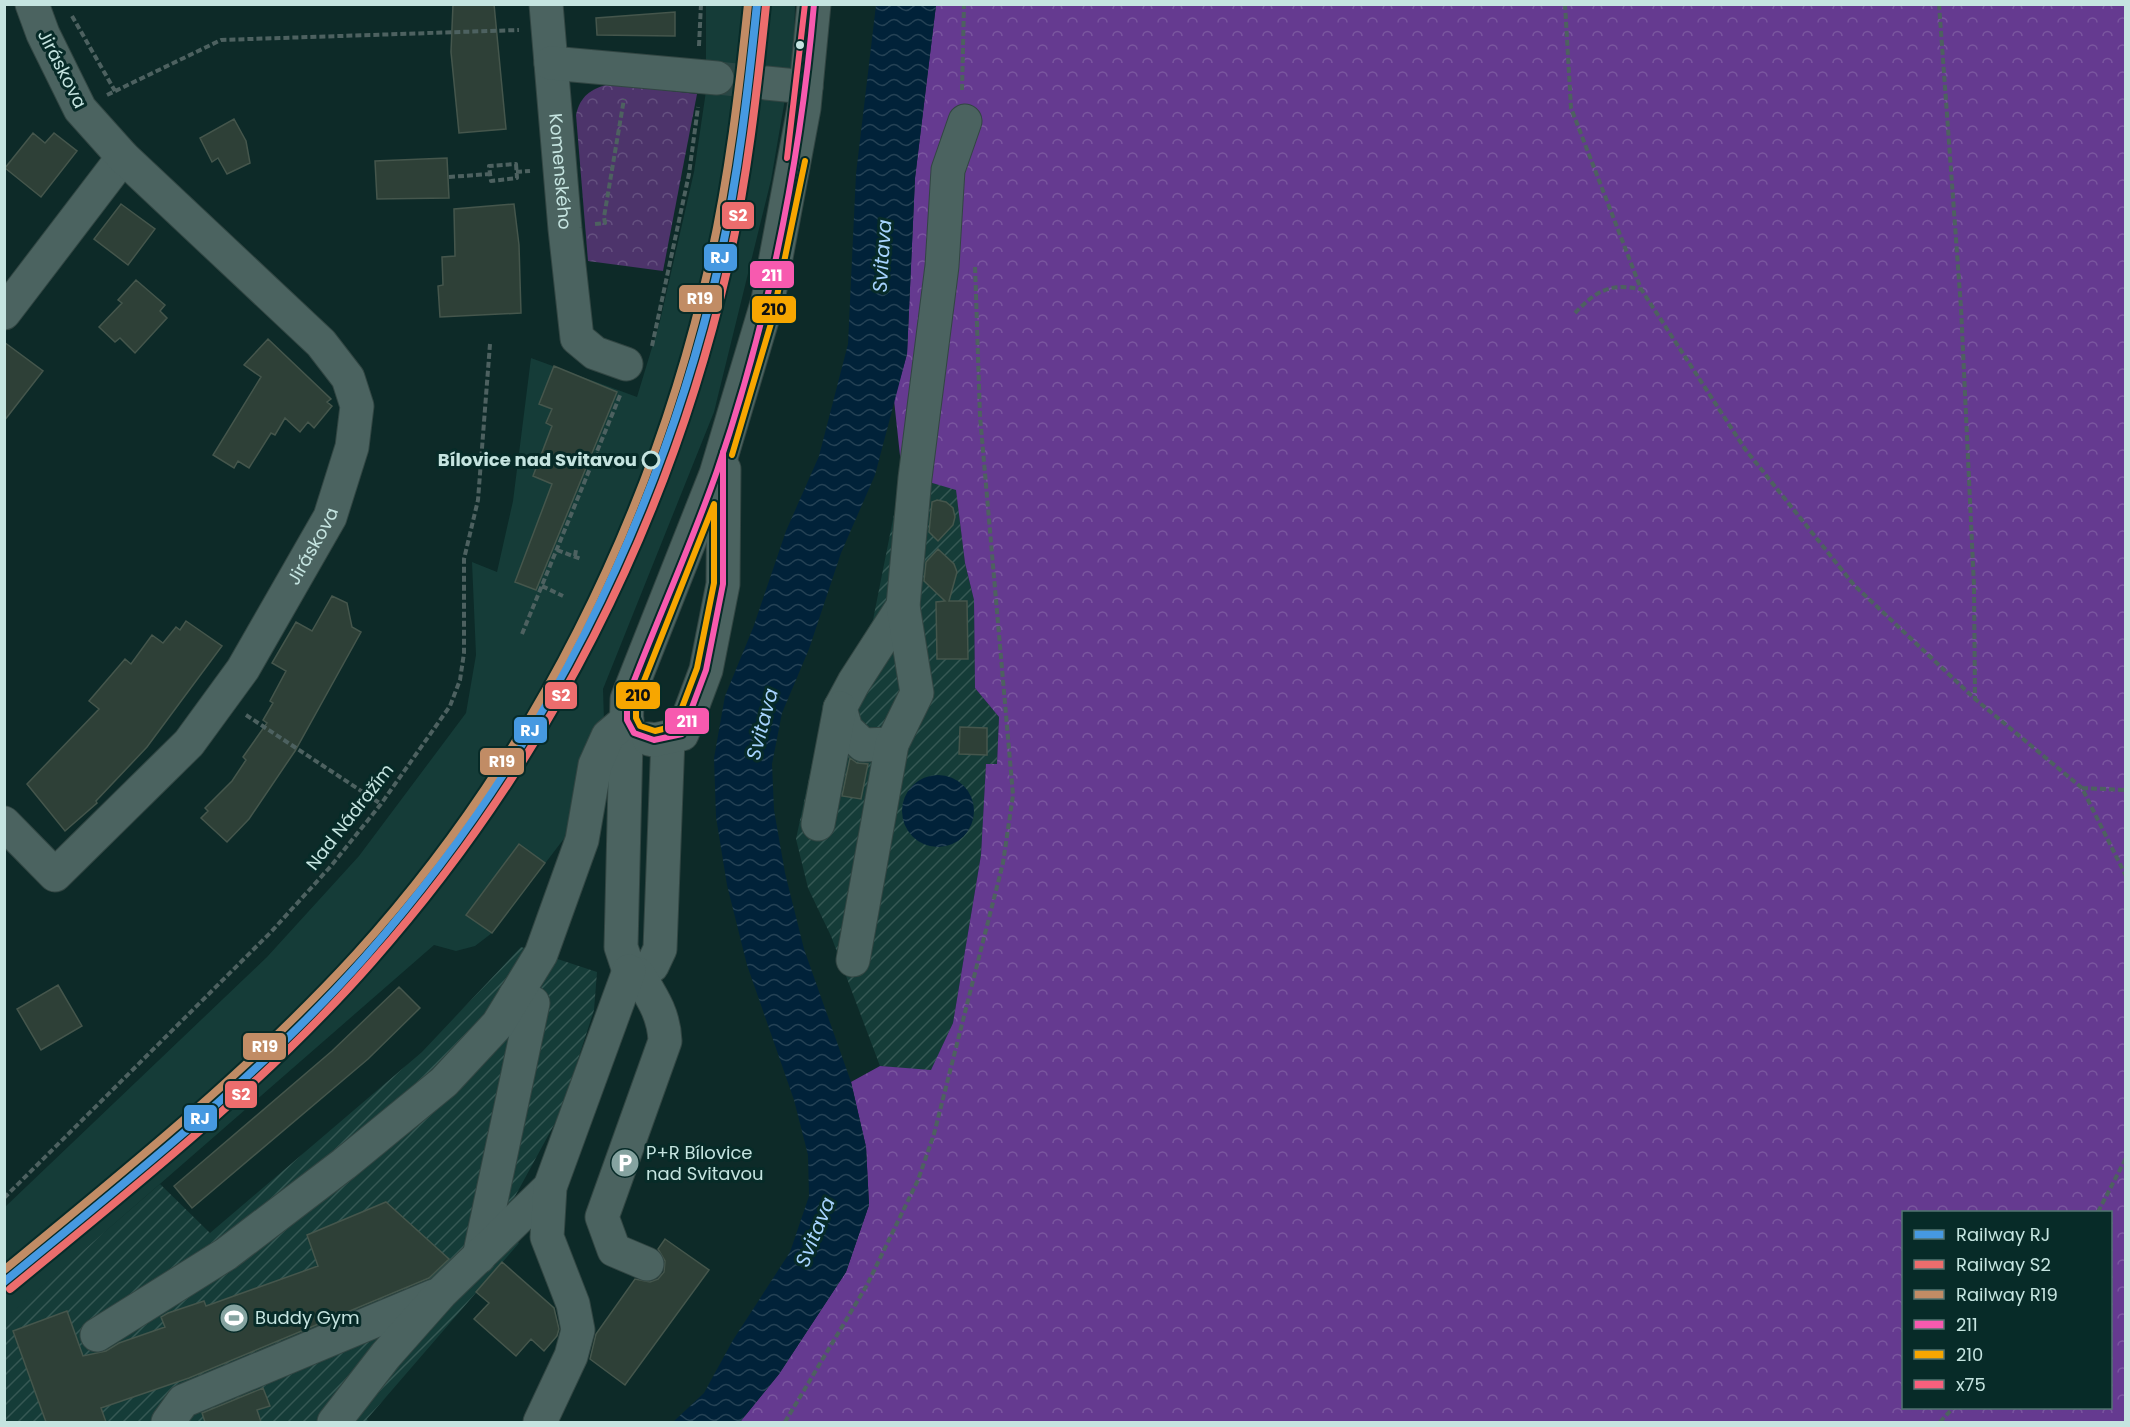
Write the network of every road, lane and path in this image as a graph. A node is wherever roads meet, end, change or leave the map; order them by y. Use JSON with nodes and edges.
{"nodes":[{"id":1,"x":32,"y":4,"type":"edge"},
{"id":2,"x":546,"y":4,"type":"edge"},
{"id":3,"x":701,"y":4,"type":"edge"},
{"id":4,"x":814,"y":4,"type":"edge"},
{"id":5,"x":964,"y":4,"type":"edge"},
{"id":6,"x":1565,"y":4,"type":"edge"},
{"id":7,"x":1940,"y":4,"type":"edge"},
{"id":8,"x":71,"y":14,"type":"dead end"},
{"id":9,"x":524,"y":30,"type":"dead end"},
{"id":10,"x":550,"y":63,"type":"junction"},
{"id":11,"x":707,"y":77,"type":"junction"},
{"id":12,"x":766,"y":83,"type":"tunnel mouth"},
{"id":13,"x":806,"y":87,"type":"junction"},
{"id":14,"x":626,"y":90,"type":"dead end"},
{"id":15,"x":115,"y":91,"type":"junction"},
{"id":16,"x":80,"y":109,"type":"junction"},
{"id":17,"x":965,"y":122,"type":"joint"},
{"id":18,"x":123,"y":157,"type":"junction"},
{"id":19,"x":490,"y":174,"type":"junction"},
{"id":20,"x":449,"y":177,"type":"dead end"},
{"id":21,"x":595,"y":224,"type":"dead end"},
{"id":22,"x":975,"y":262,"type":"dead end"},
{"id":23,"x":1641,"y":289,"type":"junction"},
{"id":24,"x":4,"y":313,"type":"edge"},
{"id":25,"x":1575,"y":313,"type":"dead end"},
{"id":26,"x":490,"y":344,"type":"dead end"},
{"id":27,"x":655,"y":352,"type":"dead end"},
{"id":28,"x":625,"y":375,"type":"joint"},
{"id":29,"x":723,"y":452,"type":"junction"},
{"id":30,"x":596,"y":454,"type":"junction"},
{"id":31,"x":620,"y":462,"type":"dead end"},
{"id":32,"x":557,"y":550,"type":"junction"},
{"id":33,"x":576,"y":550,"type":"dead end"},
{"id":34,"x":575,"y":556,"type":"junction"},
{"id":35,"x":581,"y":559,"type":"dead end"},
{"id":36,"x":542,"y":586,"type":"junction"},
{"id":37,"x":563,"y":596,"type":"dead end"},
{"id":38,"x":903,"y":606,"type":"junction"},
{"id":39,"x":522,"y":634,"type":"dead end"},
{"id":40,"x":1975,"y":699,"type":"junction"},
{"id":41,"x":222,"y":700,"type":"junction"},
{"id":42,"x":840,"y":708,"type":"junction"},
{"id":43,"x":627,"y":720,"type":"junction"},
{"id":44,"x":668,"y":738,"type":"junction"},
{"id":45,"x":892,"y":744,"type":"junction"},
{"id":46,"x":2082,"y":788,"type":"junction"},
{"id":47,"x":2126,"y":790,"type":"edge"},
{"id":48,"x":381,"y":804,"type":"junction"},
{"id":49,"x":4,"y":823,"type":"edge"},
{"id":50,"x":818,"y":824,"type":"dead end"},
{"id":51,"x":2126,"y":876,"type":"edge"},
{"id":52,"x":852,"y":960,"type":"dead end"},
{"id":53,"x":634,"y":973,"type":"junction"},
{"id":54,"x":515,"y":996,"type":"junction"},
{"id":55,"x":2126,"y":1158,"type":"edge"},
{"id":56,"x":550,"y":1187,"type":"junction"},
{"id":57,"x":4,"y":1198,"type":"edge"},
{"id":58,"x":2099,"y":1211,"type":"edge"},
{"id":59,"x":479,"y":1257,"type":"junction"},
{"id":60,"x":646,"y":1264,"type":"dead end"},
{"id":61,"x":441,"y":1293,"type":"junction"},
{"id":62,"x":97,"y":1335,"type":"dead end"},
{"id":63,"x":1951,"y":1409,"type":"edge"},
{"id":64,"x":168,"y":1422,"type":"edge"},
{"id":65,"x":334,"y":1422,"type":"edge"},
{"id":66,"x":540,"y":1422,"type":"edge"},
{"id":67,"x":785,"y":1422,"type":"edge"},
{"id":68,"x":1940,"y":1422,"type":"edge"}],
"edges":[{"from":1,"to":16,"type":"street","name":"Jiráskova"},
{"from":2,"to":10,"type":"street","name":"Komenského"},
{"from":3,"to":11,"type":"path"},
{"from":4,"to":13,"type":"street"},
{"from":5,"to":17,"type":"path"},
{"from":6,"to":23,"type":"path"},
{"from":7,"to":40,"type":"path"},
{"from":8,"to":15,"type":"path"},
{"from":9,"to":15,"type":"path"},
{"from":10,"to":11,"type":"street"},
{"from":10,"to":28,"type":"street","name":"Komenského"},
{"from":11,"to":27,"type":"path"},
{"from":12,"to":13,"type":"street"},
{"from":13,"to":29,"type":"street"},
{"from":14,"to":21,"type":"path"},
{"from":15,"to":16,"type":"path"},
{"from":16,"to":18,"type":"street","name":"Jiráskova"},
{"from":17,"to":38,"type":"street"},
{"from":18,"to":24,"type":"street"},
{"from":18,"to":41,"type":"street","name":"Jiráskova"},
{"from":19,"to":19,"type":"path"},
{"from":19,"to":20,"type":"path"},
{"from":22,"to":67,"type":"path"},
{"from":23,"to":25,"type":"path"},
{"from":23,"to":40,"type":"path"},
{"from":26,"to":48,"type":"path","name":"Nad Nádražím"},
{"from":28,"to":30,"type":"path"},
{"from":29,"to":43,"type":"street"},
{"from":29,"to":44,"type":"street"},
{"from":30,"to":31,"type":"path"},
{"from":30,"to":32,"type":"path"},
{"from":32,"to":34,"type":"path"},
{"from":32,"to":36,"type":"path"},
{"from":33,"to":34,"type":"path"},
{"from":34,"to":35,"type":"path"},
{"from":36,"to":37,"type":"path"},
{"from":36,"to":39,"type":"path"},
{"from":38,"to":42,"type":"street"},
{"from":38,"to":45,"type":"street"},
{"from":40,"to":46,"type":"path"},
{"from":41,"to":48,"type":"path"},
{"from":41,"to":49,"type":"street","name":"Jiráskova"},
{"from":42,"to":45,"type":"street"},
{"from":42,"to":50,"type":"street"},
{"from":43,"to":44,"type":"street"},
{"from":43,"to":53,"type":"street"},
{"from":43,"to":54,"type":"street"},
{"from":44,"to":53,"type":"street"},
{"from":45,"to":52,"type":"street"},
{"from":46,"to":47,"type":"path"},
{"from":46,"to":51,"type":"path"},
{"from":48,"to":57,"type":"path","name":"Nad Nádražím"},
{"from":53,"to":56,"type":"street"},
{"from":53,"to":60,"type":"street"},
{"from":54,"to":59,"type":"street"},
{"from":54,"to":62,"type":"street"},
{"from":55,"to":58,"type":"path"},
{"from":56,"to":59,"type":"street"},
{"from":56,"to":66,"type":"street"},
{"from":59,"to":61,"type":"street"},
{"from":61,"to":64,"type":"street"},
{"from":61,"to":65,"type":"street"},
{"from":63,"to":68,"type":"path"}]}
